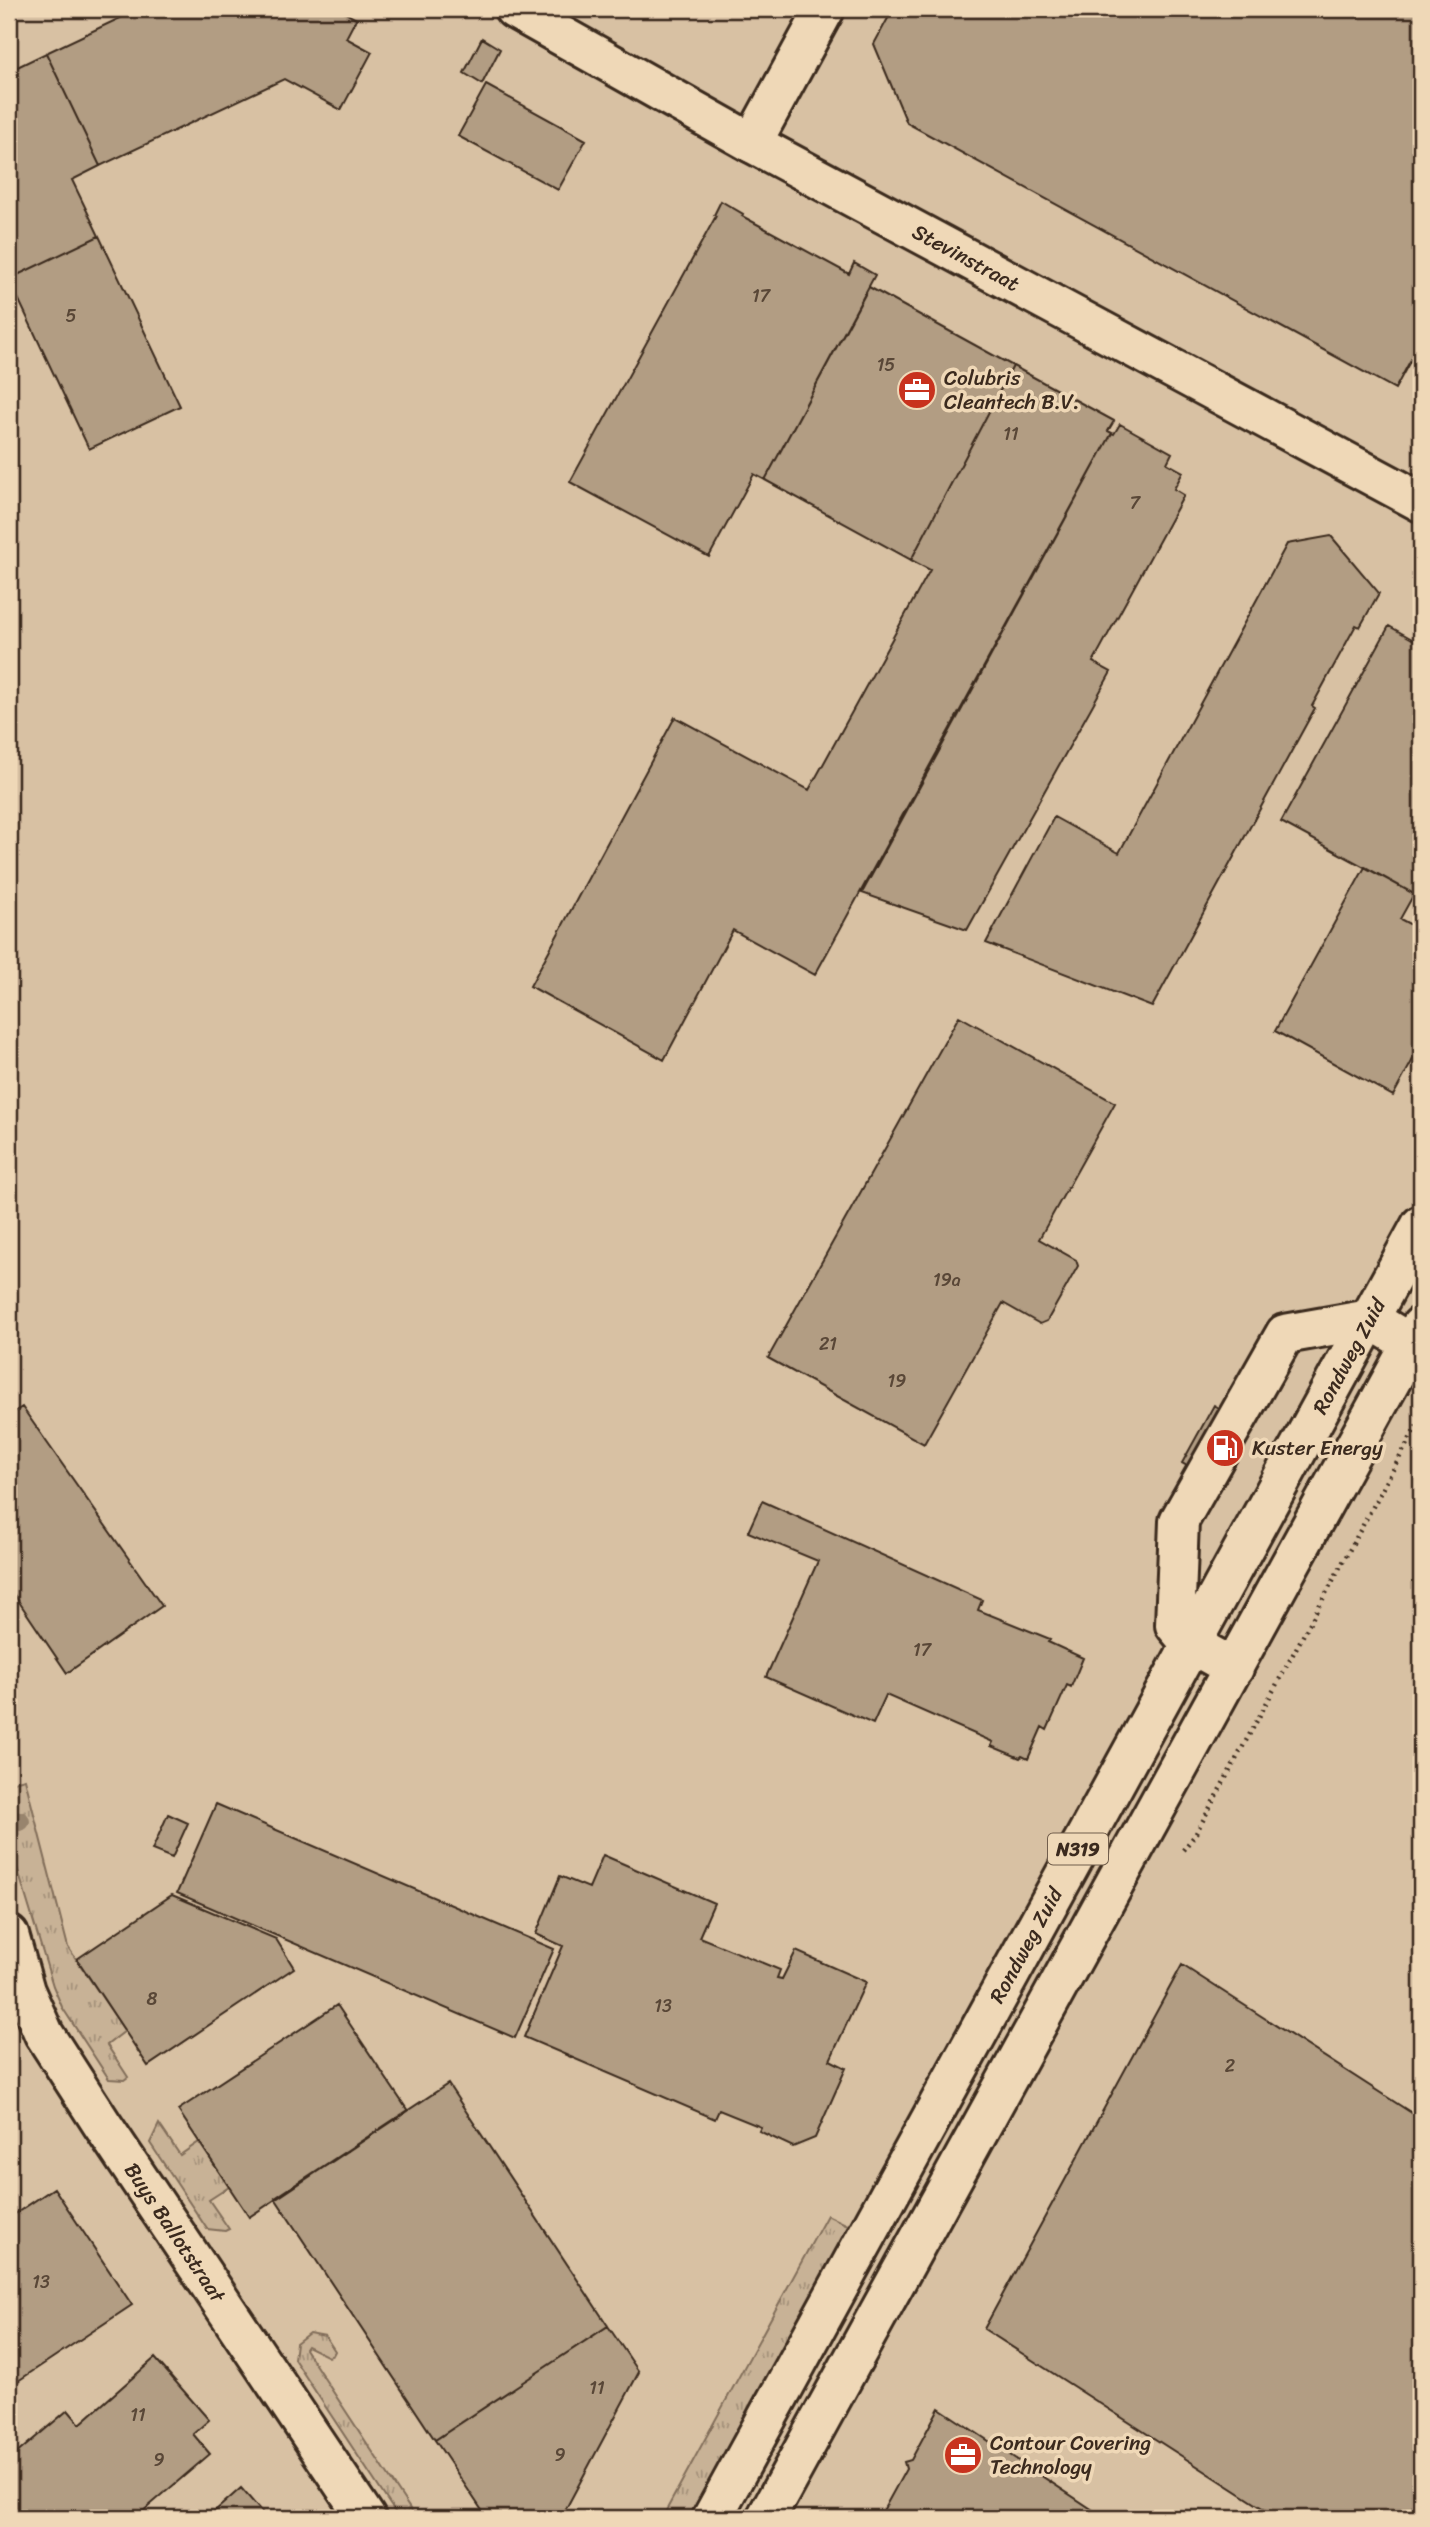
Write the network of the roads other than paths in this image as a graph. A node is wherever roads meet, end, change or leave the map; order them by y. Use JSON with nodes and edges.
{"nodes":[{"id":1,"x":514,"y":9,"type":"edge"},
{"id":2,"x":825,"y":9,"type":"edge"},
{"id":3,"x":752,"y":143,"type":"junction"},
{"id":4,"x":1421,"y":502,"type":"edge"},
{"id":5,"x":1421,"y":1225,"type":"edge"},
{"id":6,"x":1370,"y":1319,"type":"junction"},
{"id":7,"x":1416,"y":1335,"type":"edge"},
{"id":8,"x":1191,"y":1644,"type":"junction"},
{"id":9,"x":1234,"y":1668,"type":"junction"},
{"id":10,"x":9,"y":1935,"type":"edge"},
{"id":11,"x":366,"y":2518,"type":"edge"},
{"id":12,"x":712,"y":2518,"type":"edge"},
{"id":13,"x":766,"y":2518,"type":"edge"}],
"edges":[{"from":1,"to":3,"type":"main road","name":"Stevinstraat"},
{"from":2,"to":3,"type":"main road"},
{"from":3,"to":4,"type":"main road","name":"Stevinstraat"},
{"from":5,"to":6,"type":"main road","name":"Rondweg Zuid","number":"N319"},
{"from":6,"to":7,"type":"main road"},
{"from":6,"to":8,"type":"main road","name":"Rondweg Zuid","number":"N319"},
{"from":6,"to":8,"type":"main road"},
{"from":7,"to":9,"type":"main road","number":"N319"},
{"from":8,"to":9,"type":"main road"},
{"from":8,"to":12,"type":"main road","name":"Rondweg Zuid","number":"N319"},
{"from":9,"to":13,"type":"main road","number":"N319"},
{"from":10,"to":11,"type":"main road","name":"Buys Ballotstraat"}]}
